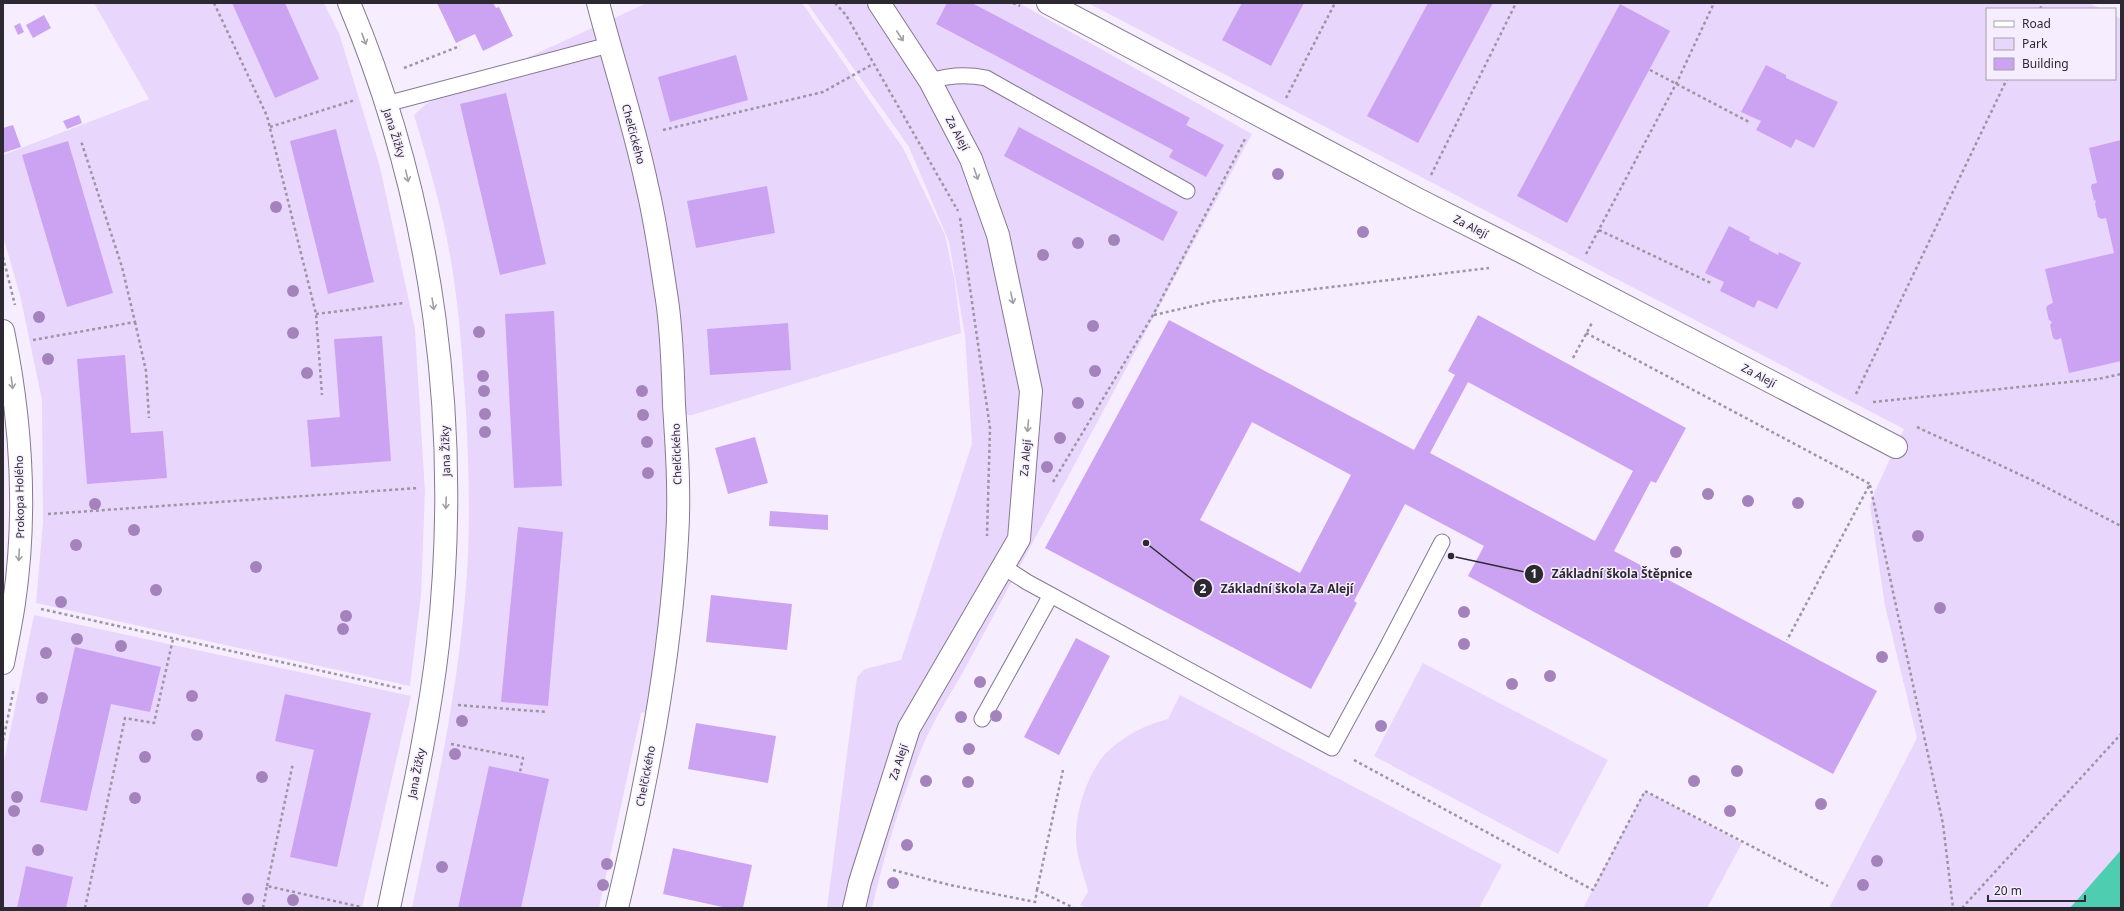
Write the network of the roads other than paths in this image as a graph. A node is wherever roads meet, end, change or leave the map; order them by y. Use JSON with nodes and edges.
{"nodes":[{"id":1,"x":349,"y":3,"type":"edge"},
{"id":2,"x":598,"y":3,"type":"edge"},
{"id":3,"x":879,"y":3,"type":"edge"},
{"id":4,"x":1048,"y":3,"type":"edge"},
{"id":5,"x":609,"y":45,"type":"junction"},
{"id":6,"x":930,"y":81,"type":"junction"},
{"id":7,"x":386,"y":104,"type":"junction"},
{"id":8,"x":1187,"y":191,"type":"dead end"},
{"id":9,"x":3,"y":331,"type":"edge"},
{"id":10,"x":1896,"y":447,"type":"dead end"},
{"id":11,"x":1442,"y":542,"type":"dead end"},
{"id":12,"x":1002,"y":566,"type":"junction"},
{"id":13,"x":1051,"y":595,"type":"junction"},
{"id":14,"x":3,"y":663,"type":"edge"},
{"id":15,"x":982,"y":719,"type":"dead end"},
{"id":16,"x":389,"y":908,"type":"edge"},
{"id":17,"x":617,"y":908,"type":"edge"},
{"id":18,"x":854,"y":908,"type":"edge"}],
"edges":[{"from":1,"to":7,"type":"street","name":"Jana Žižky","one_way":true},
{"from":2,"to":5,"type":"street","name":"Chelčického"},
{"from":3,"to":6,"type":"street","name":"Za Alejí","one_way":true},
{"from":4,"to":10,"type":"street","name":"Za Alejí"},
{"from":5,"to":7,"type":"lane"},
{"from":5,"to":17,"type":"street","name":"Chelčického"},
{"from":6,"to":8,"type":"lane"},
{"from":6,"to":12,"type":"street","name":"Za Alejí","one_way":true},
{"from":7,"to":16,"type":"street","name":"Jana Žižky","one_way":true},
{"from":9,"to":14,"type":"street","name":"Prokopa Holého","one_way":true},
{"from":11,"to":13,"type":"lane"},
{"from":12,"to":13,"type":"lane"},
{"from":12,"to":18,"type":"street","name":"Za Alejí"},
{"from":13,"to":15,"type":"lane"}]}
